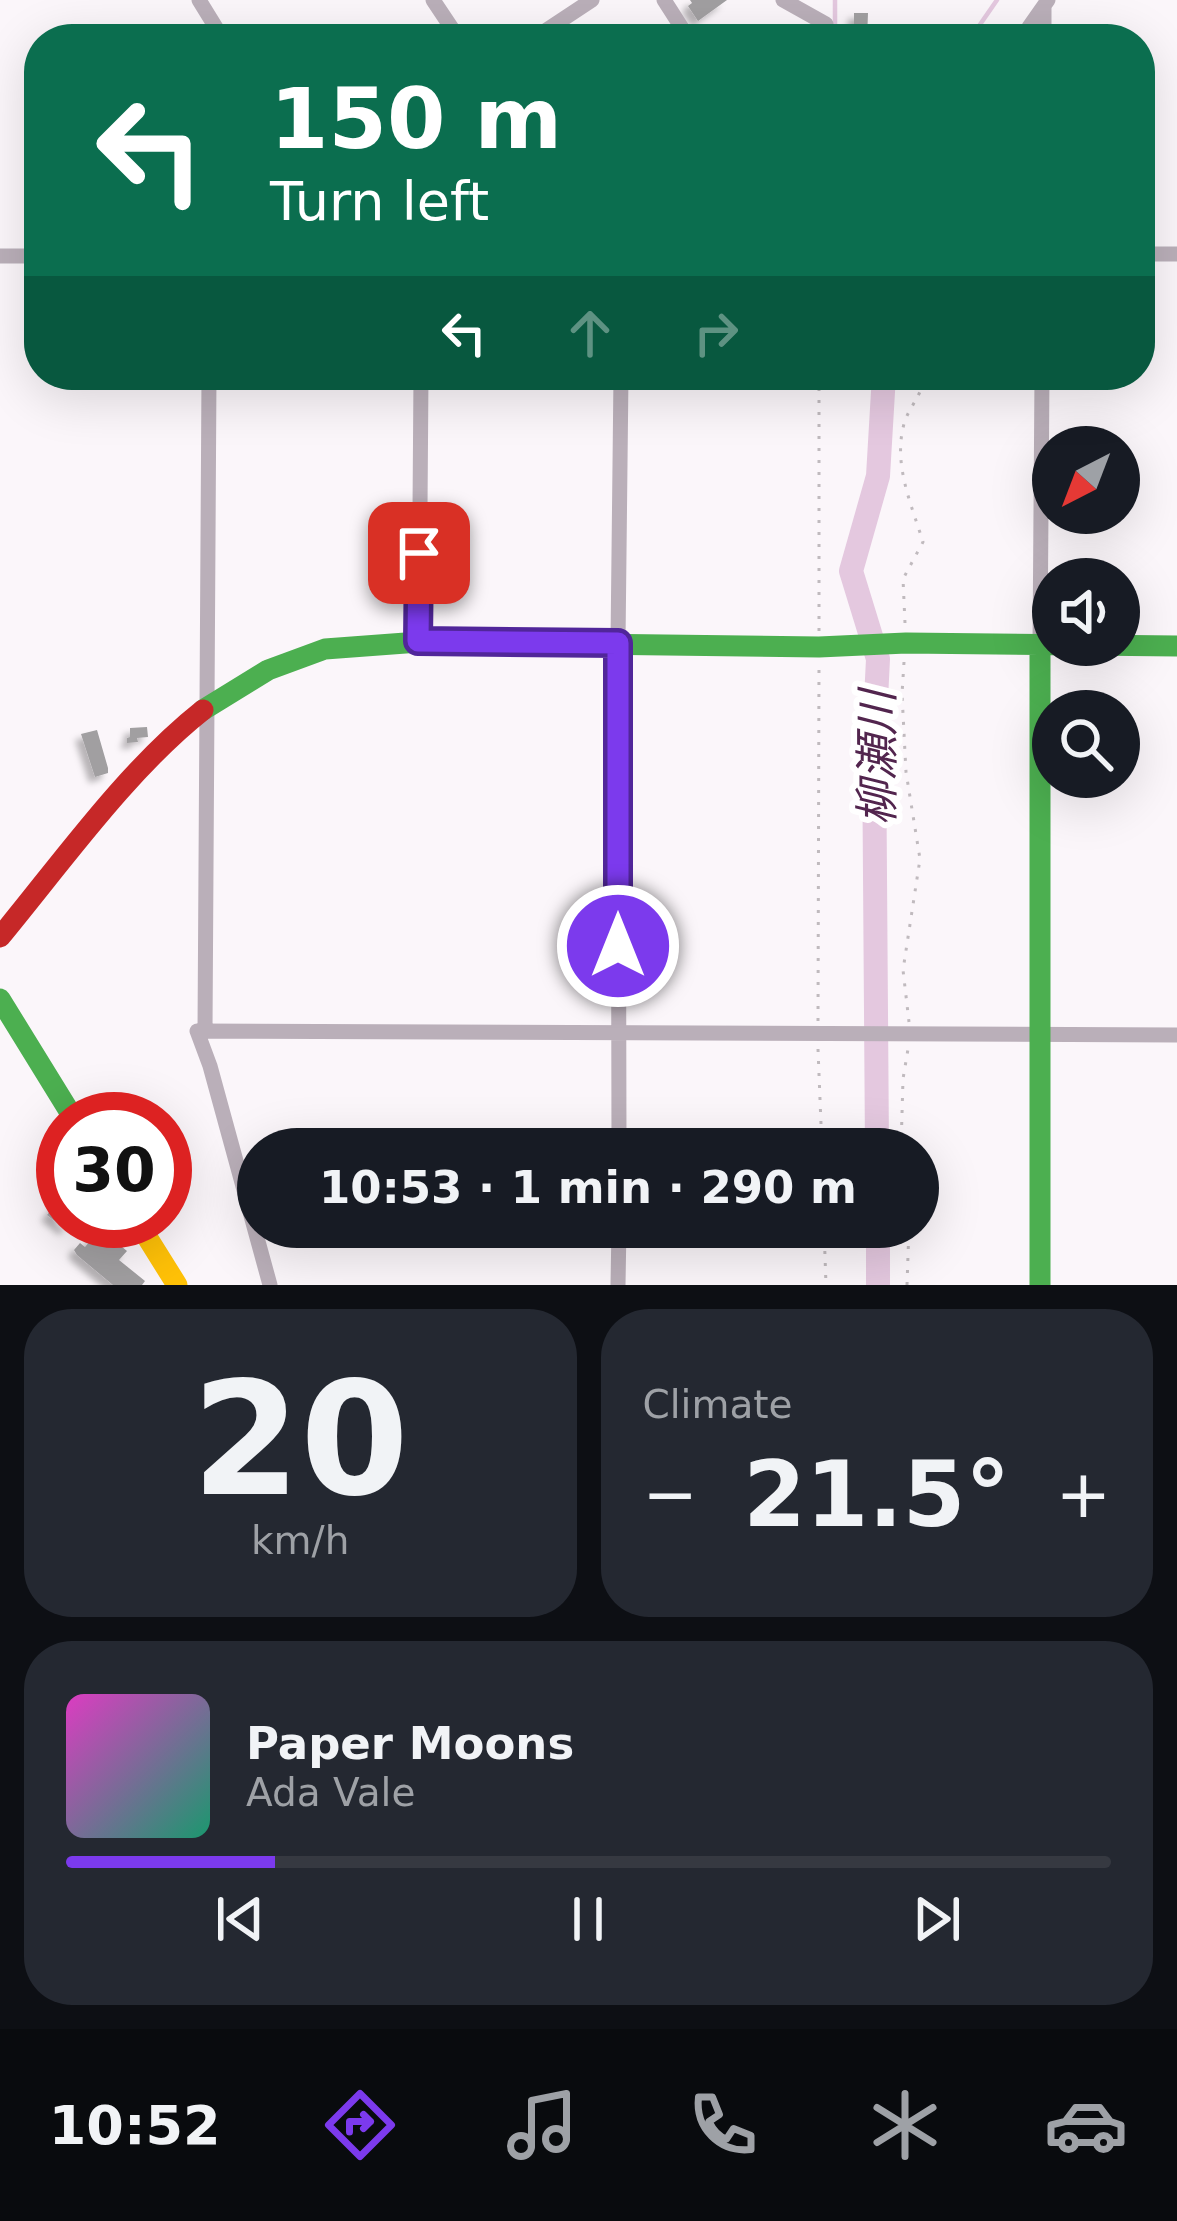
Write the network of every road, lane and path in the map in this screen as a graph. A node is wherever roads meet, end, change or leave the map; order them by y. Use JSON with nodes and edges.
{"nodes":[{"id":1,"x":592,"y":0,"type":"edge"},
{"id":2,"x":783,"y":0,"type":"edge"},
{"id":3,"x":555,"y":24,"type":"edge"},
{"id":4,"x":826,"y":24,"type":"dead end"},
{"id":5,"x":208,"y":390,"type":"edge"},
{"id":6,"x":421,"y":390,"type":"edge"},
{"id":7,"x":621,"y":390,"type":"edge"},
{"id":8,"x":819,"y":390,"type":"edge"},
{"id":9,"x":922,"y":390,"type":"edge"},
{"id":10,"x":1042,"y":390,"type":"edge"},
{"id":11,"x":1041,"y":558,"type":"edge"},
{"id":12,"x":418,"y":641,"type":"junction"},
{"id":13,"x":618,"y":643,"type":"junction"},
{"id":14,"x":906,"y":643,"type":"junction"},
{"id":15,"x":1032,"y":646,"type":"edge"},
{"id":16,"x":1140,"y":646,"type":"edge"},
{"id":17,"x":1177,"y":646,"type":"edge"},
{"id":18,"x":819,"y":647,"type":"junction"},
{"id":19,"x":1040,"y":666,"type":"edge"},
{"id":20,"x":208,"y":706,"type":"junction"},
{"id":21,"x":0,"y":937,"type":"edge"},
{"id":22,"x":0,"y":999,"type":"edge"},
{"id":23,"x":205,"y":1030,"type":"junction"},
{"id":24,"x":619,"y":1032,"type":"junction"},
{"id":25,"x":818,"y":1033,"type":"junction"},
{"id":26,"x":910,"y":1034,"type":"junction"},
{"id":27,"x":1041,"y":1034,"type":"junction"},
{"id":28,"x":1177,"y":1035,"type":"edge"},
{"id":29,"x":57,"y":1092,"type":"edge"},
{"id":30,"x":619,"y":1128,"type":"edge"},
{"id":31,"x":821,"y":1128,"type":"edge"},
{"id":32,"x":902,"y":1128,"type":"edge"},
{"id":33,"x":154,"y":1248,"type":"edge"},
{"id":34,"x":619,"y":1248,"type":"edge"},
{"id":35,"x":825,"y":1248,"type":"edge"},
{"id":36,"x":908,"y":1248,"type":"edge"},
{"id":37,"x":177,"y":1285,"type":"edge"},
{"id":38,"x":270,"y":1285,"type":"edge"},
{"id":39,"x":619,"y":1285,"type":"edge"},
{"id":40,"x":826,"y":1285,"type":"edge"},
{"id":41,"x":907,"y":1285,"type":"edge"},
{"id":42,"x":1040,"y":1285,"type":"edge"}],
"edges":[{"from":1,"to":3,"type":"street"},
{"from":2,"to":4,"type":"street"},
{"from":5,"to":20,"type":"street"},
{"from":6,"to":12,"type":"street"},
{"from":7,"to":13,"type":"street"},
{"from":8,"to":18,"type":"path"},
{"from":9,"to":14,"type":"path"},
{"from":10,"to":11,"type":"street"},
{"from":12,"to":13,"type":"street"},
{"from":12,"to":20,"type":"street"},
{"from":13,"to":18,"type":"street"},
{"from":13,"to":24,"type":"street"},
{"from":14,"to":15,"type":"street"},
{"from":14,"to":18,"type":"street"},
{"from":14,"to":26,"type":"path"},
{"from":16,"to":17,"type":"street"},
{"from":18,"to":25,"type":"path"},
{"from":19,"to":27,"type":"street"},
{"from":20,"to":21,"type":"street"},
{"from":20,"to":23,"type":"street"},
{"from":22,"to":29,"type":"street"},
{"from":23,"to":24,"type":"street"},
{"from":23,"to":38,"type":"street"},
{"from":24,"to":25,"type":"street"},
{"from":24,"to":30,"type":"street"},
{"from":25,"to":26,"type":"street"},
{"from":25,"to":31,"type":"path"},
{"from":26,"to":27,"type":"street"},
{"from":26,"to":32,"type":"path"},
{"from":27,"to":28,"type":"street"},
{"from":27,"to":42,"type":"street"},
{"from":33,"to":37,"type":"street"},
{"from":34,"to":39,"type":"street"},
{"from":35,"to":40,"type":"path"},
{"from":36,"to":41,"type":"path"}]}
